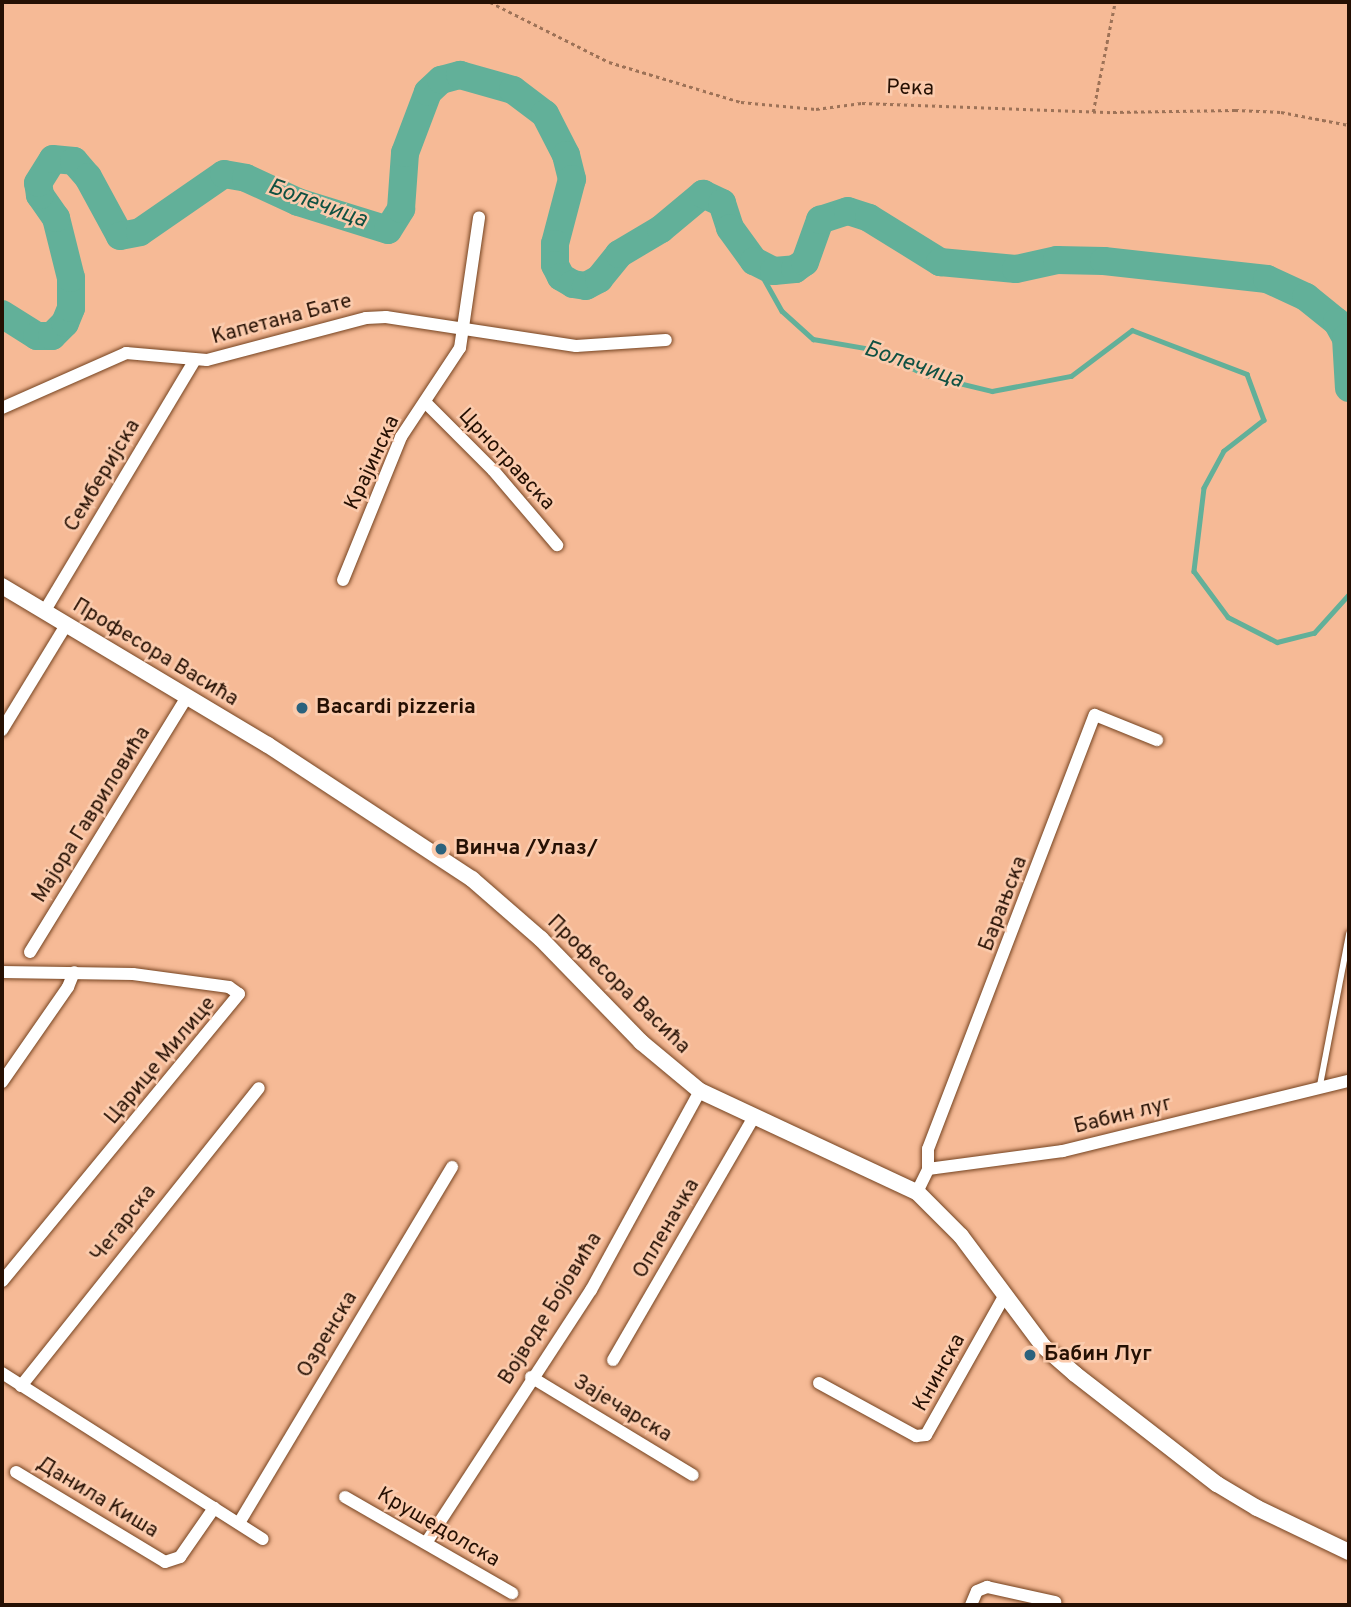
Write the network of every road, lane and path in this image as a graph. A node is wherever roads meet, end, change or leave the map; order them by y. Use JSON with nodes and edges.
{"nodes":[{"id":1,"x":490,"y":2,"type":"edge"},
{"id":2,"x":1115,"y":2,"type":"edge"},
{"id":3,"x":1093,"y":112,"type":"junction"},
{"id":4,"x":1349,"y":125,"type":"edge"},
{"id":5,"x":479,"y":217,"type":"dead end"},
{"id":6,"x":465,"y":329,"type":"junction"},
{"id":7,"x":666,"y":340,"type":"dead end"},
{"id":8,"x":195,"y":360,"type":"junction"},
{"id":9,"x":426,"y":403,"type":"junction"},
{"id":10,"x":2,"y":408,"type":"edge"},
{"id":11,"x":557,"y":545,"type":"dead end"},
{"id":12,"x":343,"y":580,"type":"dead end"},
{"id":13,"x":2,"y":586,"type":"edge"},
{"id":14,"x":44,"y":612,"type":"junction"},
{"id":15,"x":66,"y":625,"type":"junction"},
{"id":16,"x":187,"y":697,"type":"junction"},
{"id":17,"x":2,"y":730,"type":"edge"},
{"id":18,"x":1157,"y":740,"type":"dead end"},
{"id":19,"x":1349,"y":934,"type":"edge"},
{"id":20,"x":30,"y":953,"type":"dead end"},
{"id":21,"x":2,"y":972,"type":"edge"},
{"id":22,"x":74,"y":972,"type":"junction"},
{"id":23,"x":1349,"y":1081,"type":"edge"},
{"id":24,"x":2,"y":1082,"type":"edge"},
{"id":25,"x":1321,"y":1085,"type":"junction"},
{"id":26,"x":259,"y":1088,"type":"dead end"},
{"id":27,"x":700,"y":1091,"type":"junction"},
{"id":28,"x":754,"y":1117,"type":"junction"},
{"id":29,"x":452,"y":1167,"type":"dead end"},
{"id":30,"x":928,"y":1169,"type":"junction"},
{"id":31,"x":917,"y":1192,"type":"junction"},
{"id":32,"x":2,"y":1281,"type":"edge"},
{"id":33,"x":1005,"y":1295,"type":"junction"},
{"id":34,"x":613,"y":1360,"type":"dead end"},
{"id":35,"x":2,"y":1374,"type":"edge"},
{"id":36,"x":531,"y":1377,"type":"junction"},
{"id":37,"x":819,"y":1383,"type":"dead end"},
{"id":38,"x":21,"y":1386,"type":"junction"},
{"id":39,"x":16,"y":1472,"type":"dead end"},
{"id":40,"x":693,"y":1475,"type":"dead end"},
{"id":41,"x":345,"y":1497,"type":"dead end"},
{"id":42,"x":214,"y":1508,"type":"junction"},
{"id":43,"x":239,"y":1523,"type":"junction"},
{"id":44,"x":263,"y":1539,"type":"dead end"},
{"id":45,"x":426,"y":1543,"type":"junction"},
{"id":46,"x":1349,"y":1552,"type":"edge"},
{"id":47,"x":512,"y":1592,"type":"dead end"},
{"id":48,"x":1055,"y":1602,"type":"dead end"},
{"id":49,"x":971,"y":1605,"type":"edge"}],
"edges":[{"from":1,"to":3,"type":"path","name":"Река"},
{"from":2,"to":3,"type":"path"},
{"from":3,"to":4,"type":"path","name":"Река"},
{"from":5,"to":6,"type":"street","name":"Крајинска"},
{"from":6,"to":7,"type":"street","name":"Капетана Бате"},
{"from":6,"to":8,"type":"street","name":"Капетана Бате"},
{"from":6,"to":9,"type":"street","name":"Крајинска"},
{"from":8,"to":10,"type":"street","name":"Капетана Бате"},
{"from":8,"to":14,"type":"street","name":"Семберијска"},
{"from":9,"to":11,"type":"street","name":"Црнотравска"},
{"from":9,"to":12,"type":"street","name":"Крајинска"},
{"from":13,"to":14,"type":"street","name":"Професора Васића"},
{"from":14,"to":15,"type":"street","name":"Професора Васића"},
{"from":15,"to":16,"type":"street","name":"Професора Васића"},
{"from":15,"to":17,"type":"street"},
{"from":16,"to":20,"type":"street","name":"Мајора Гавриловића"},
{"from":16,"to":27,"type":"street","name":"Професора Васића"},
{"from":18,"to":30,"type":"street","name":"Барањска"},
{"from":19,"to":25,"type":"lane"},
{"from":21,"to":22,"type":"street"},
{"from":22,"to":24,"type":"street"},
{"from":22,"to":32,"type":"street","name":"Царице Милице"},
{"from":23,"to":25,"type":"street","name":"Бабин луг"},
{"from":25,"to":30,"type":"street","name":"Бабин луг"},
{"from":26,"to":38,"type":"street","name":"Чегарска"},
{"from":27,"to":28,"type":"street","name":"Професора Васића"},
{"from":27,"to":36,"type":"street","name":"Војводе Бојовића"},
{"from":28,"to":31,"type":"street","name":"Професора Васића"},
{"from":28,"to":34,"type":"street","name":"Опленачка"},
{"from":29,"to":43,"type":"street","name":"Озренска"},
{"from":30,"to":31,"type":"street"},
{"from":31,"to":33,"type":"street","name":"Професора Васића"},
{"from":33,"to":37,"type":"street","name":"Книнска"},
{"from":33,"to":46,"type":"street","name":"Професора Васића"},
{"from":35,"to":38,"type":"street"},
{"from":36,"to":40,"type":"street","name":"Зајечарска"},
{"from":36,"to":45,"type":"street","name":"Војводе Бојовића"},
{"from":38,"to":42,"type":"street"},
{"from":39,"to":42,"type":"street","name":"Данила Киша"},
{"from":41,"to":45,"type":"street","name":"Крушедолска"},
{"from":42,"to":43,"type":"street"},
{"from":43,"to":44,"type":"street"},
{"from":45,"to":47,"type":"street","name":"Крушедолска"},
{"from":48,"to":49,"type":"street"}]}
